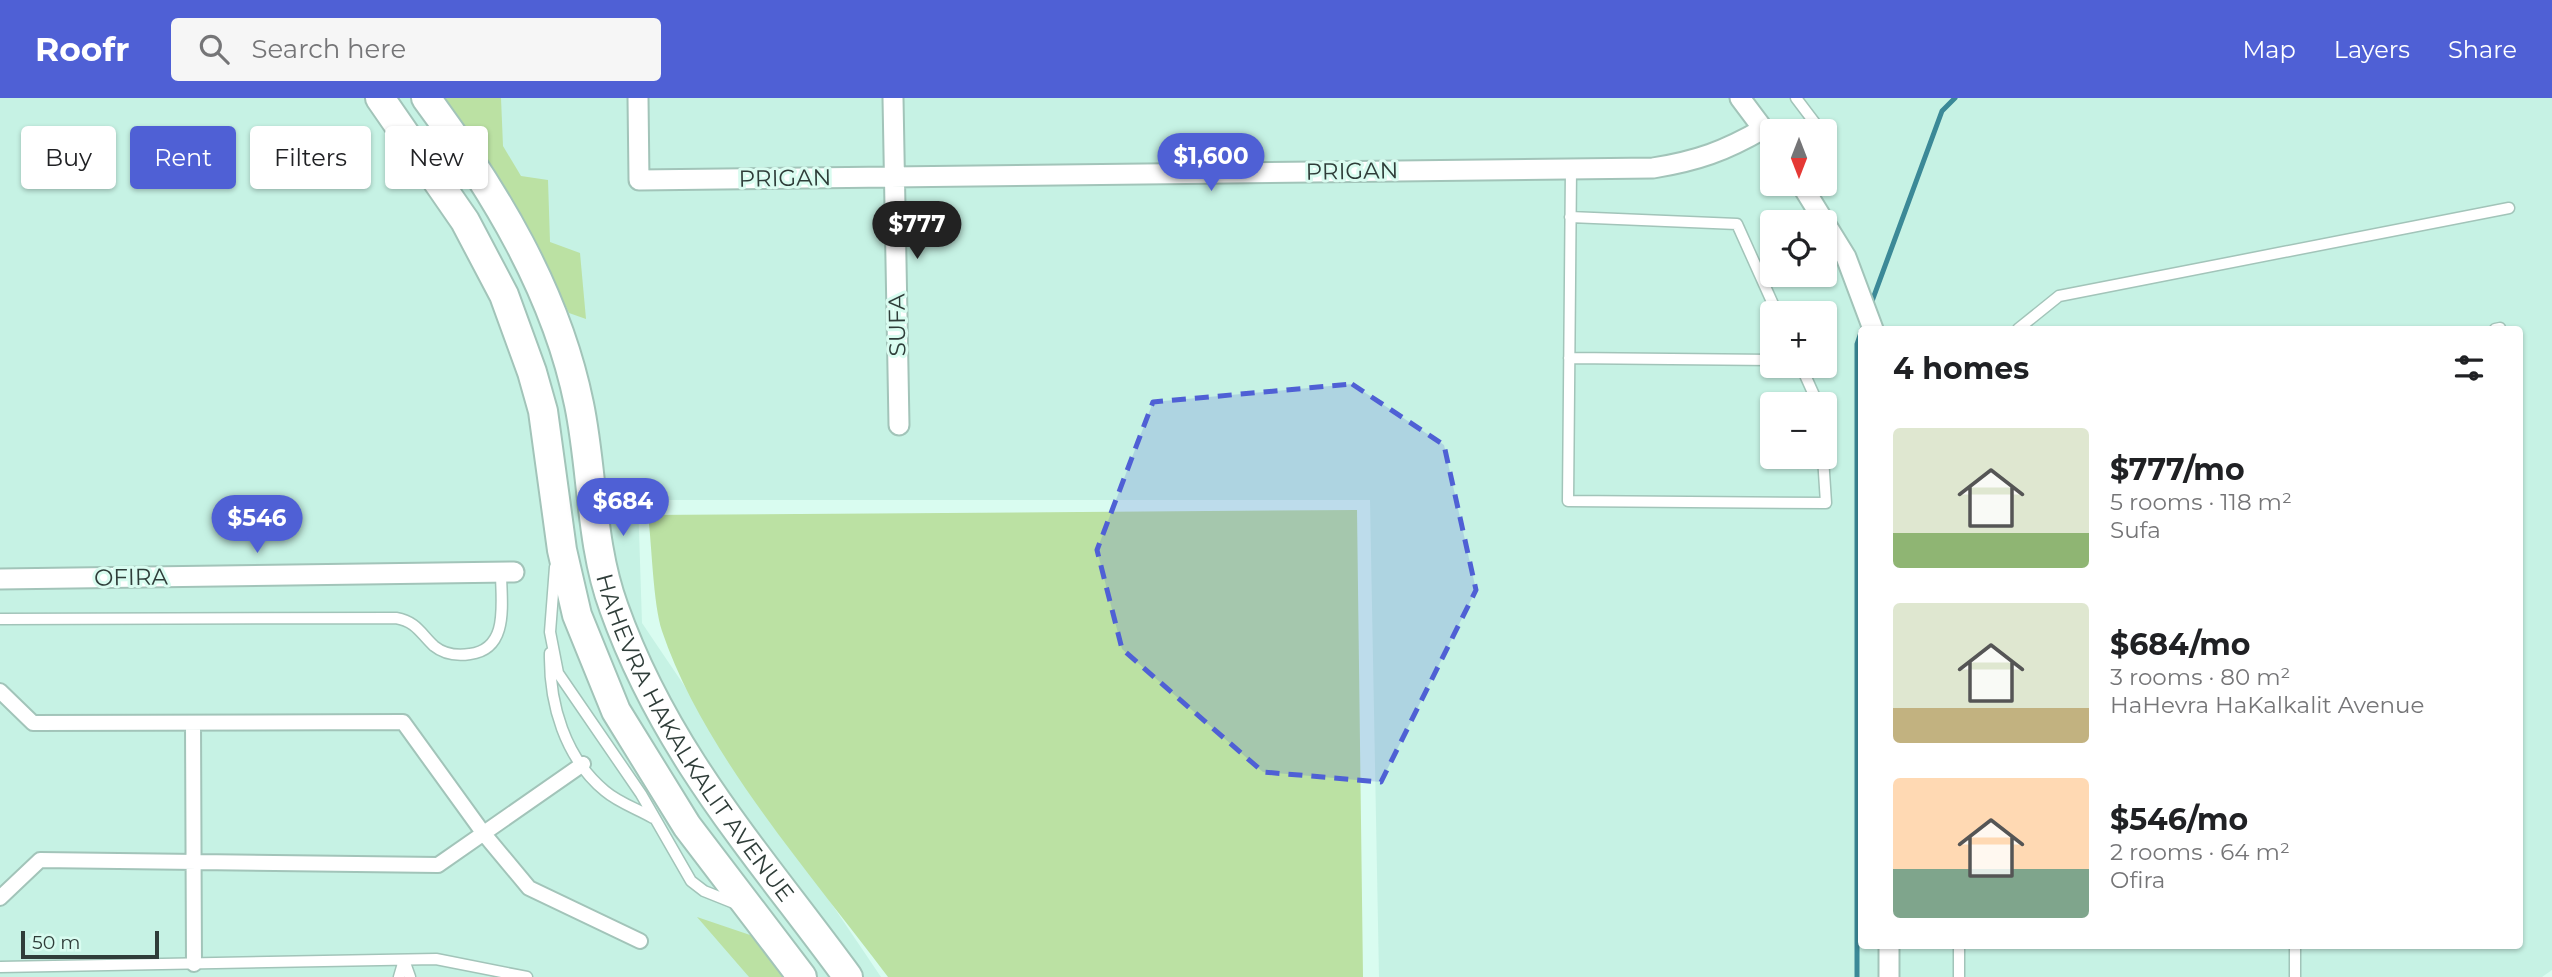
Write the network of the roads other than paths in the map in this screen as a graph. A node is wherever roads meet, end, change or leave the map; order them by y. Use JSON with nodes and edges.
{"nodes":[{"id":1,"x":380,"y":98,"type":"edge"},
{"id":2,"x":426,"y":98,"type":"edge"},
{"id":3,"x":638,"y":98,"type":"edge"},
{"id":4,"x":893,"y":98,"type":"edge"},
{"id":5,"x":1740,"y":98,"type":"edge"},
{"id":6,"x":1796,"y":98,"type":"edge"},
{"id":7,"x":1812,"y":119,"type":"edge"},
{"id":8,"x":1760,"y":124,"type":"edge"},
{"id":9,"x":1760,"y":138,"type":"edge"},
{"id":10,"x":1571,"y":169,"type":"junction"},
{"id":11,"x":895,"y":177,"type":"junction"},
{"id":12,"x":1808,"y":196,"type":"edge"},
{"id":13,"x":2509,"y":208,"type":"dead end"},
{"id":14,"x":1570,"y":217,"type":"junction"},
{"id":15,"x":1772,"y":301,"type":"edge"},
{"id":16,"x":1872,"y":326,"type":"edge"},
{"id":17,"x":2022,"y":326,"type":"edge"},
{"id":18,"x":1569,"y":358,"type":"junction"},
{"id":19,"x":1760,"y":360,"type":"edge"},
{"id":20,"x":899,"y":425,"type":"dead end"},
{"id":21,"x":1824,"y":469,"type":"edge"},
{"id":22,"x":559,"y":524,"type":"junction"},
{"id":23,"x":508,"y":572,"type":"joint"},
{"id":24,"x":0,"y":579,"type":"edge"},
{"id":25,"x":0,"y":619,"type":"edge"},
{"id":26,"x":550,"y":632,"type":"junction"},
{"id":27,"x":0,"y":691,"type":"edge"},
{"id":28,"x":193,"y":723,"type":"junction"},
{"id":29,"x":583,"y":764,"type":"junction"},
{"id":30,"x":654,"y":818,"type":"junction"},
{"id":31,"x":484,"y":834,"type":"junction"},
{"id":32,"x":194,"y":862,"type":"junction"},
{"id":33,"x":0,"y":898,"type":"edge"},
{"id":34,"x":753,"y":910,"type":"junction"},
{"id":35,"x":640,"y":941,"type":"dead end"},
{"id":36,"x":1889,"y":949,"type":"edge"},
{"id":37,"x":1959,"y":949,"type":"edge"},
{"id":38,"x":2295,"y":949,"type":"edge"},
{"id":39,"x":404,"y":960,"type":"junction"},
{"id":40,"x":194,"y":964,"type":"junction"},
{"id":41,"x":102,"y":965,"type":"junction"},
{"id":42,"x":0,"y":967,"type":"edge"},
{"id":43,"x":100,"y":977,"type":"edge"},
{"id":44,"x":399,"y":977,"type":"edge"},
{"id":45,"x":410,"y":977,"type":"edge"},
{"id":46,"x":527,"y":977,"type":"edge"},
{"id":47,"x":802,"y":977,"type":"edge"},
{"id":48,"x":849,"y":977,"type":"edge"},
{"id":49,"x":1889,"y":977,"type":"edge"},
{"id":50,"x":1959,"y":977,"type":"edge"},
{"id":51,"x":2295,"y":977,"type":"edge"}],
"edges":[{"from":1,"to":22,"type":"main road","name":"HAHEVRA HAKALKALIT AVENUE"},
{"from":2,"to":48,"type":"main road","name":"HAHEVRA HAKALKALIT AVENUE"},
{"from":3,"to":11,"type":"street","name":"PRIGAN"},
{"from":4,"to":11,"type":"street","name":"SUFA"},
{"from":5,"to":8,"type":"street"},
{"from":6,"to":7,"type":"lane"},
{"from":9,"to":10,"type":"street","name":"PRIGAN"},
{"from":10,"to":11,"type":"street","name":"PRIGAN"},
{"from":10,"to":14,"type":"lane"},
{"from":11,"to":20,"type":"street","name":"SUFA"},
{"from":12,"to":16,"type":"street"},
{"from":13,"to":17,"type":"lane"},
{"from":14,"to":15,"type":"lane"},
{"from":14,"to":18,"type":"lane"},
{"from":18,"to":19,"type":"lane"},
{"from":18,"to":21,"type":"lane"},
{"from":22,"to":26,"type":"lane"},
{"from":22,"to":34,"type":"main road","name":"HAHEVRA HAKALKALIT AVENUE"},
{"from":23,"to":24,"type":"street","name":"OFIRA"},
{"from":23,"to":25,"type":"lane"},
{"from":26,"to":29,"type":"lane"},
{"from":26,"to":30,"type":"lane"},
{"from":27,"to":28,"type":"street"},
{"from":28,"to":31,"type":"street"},
{"from":28,"to":32,"type":"street"},
{"from":29,"to":30,"type":"lane"},
{"from":29,"to":31,"type":"street"},
{"from":30,"to":34,"type":"lane"},
{"from":31,"to":32,"type":"street"},
{"from":31,"to":35,"type":"street"},
{"from":32,"to":33,"type":"street"},
{"from":32,"to":40,"type":"street"},
{"from":34,"to":47,"type":"main road","name":"HAHEVRA HAKALKALIT AVENUE"},
{"from":36,"to":49,"type":"street"},
{"from":37,"to":50,"type":"lane"},
{"from":38,"to":51,"type":"lane"},
{"from":39,"to":40,"type":"lane"},
{"from":39,"to":44,"type":"lane"},
{"from":39,"to":45,"type":"lane"},
{"from":39,"to":46,"type":"lane"},
{"from":40,"to":41,"type":"lane"},
{"from":41,"to":42,"type":"lane"},
{"from":41,"to":43,"type":"lane"}]}
